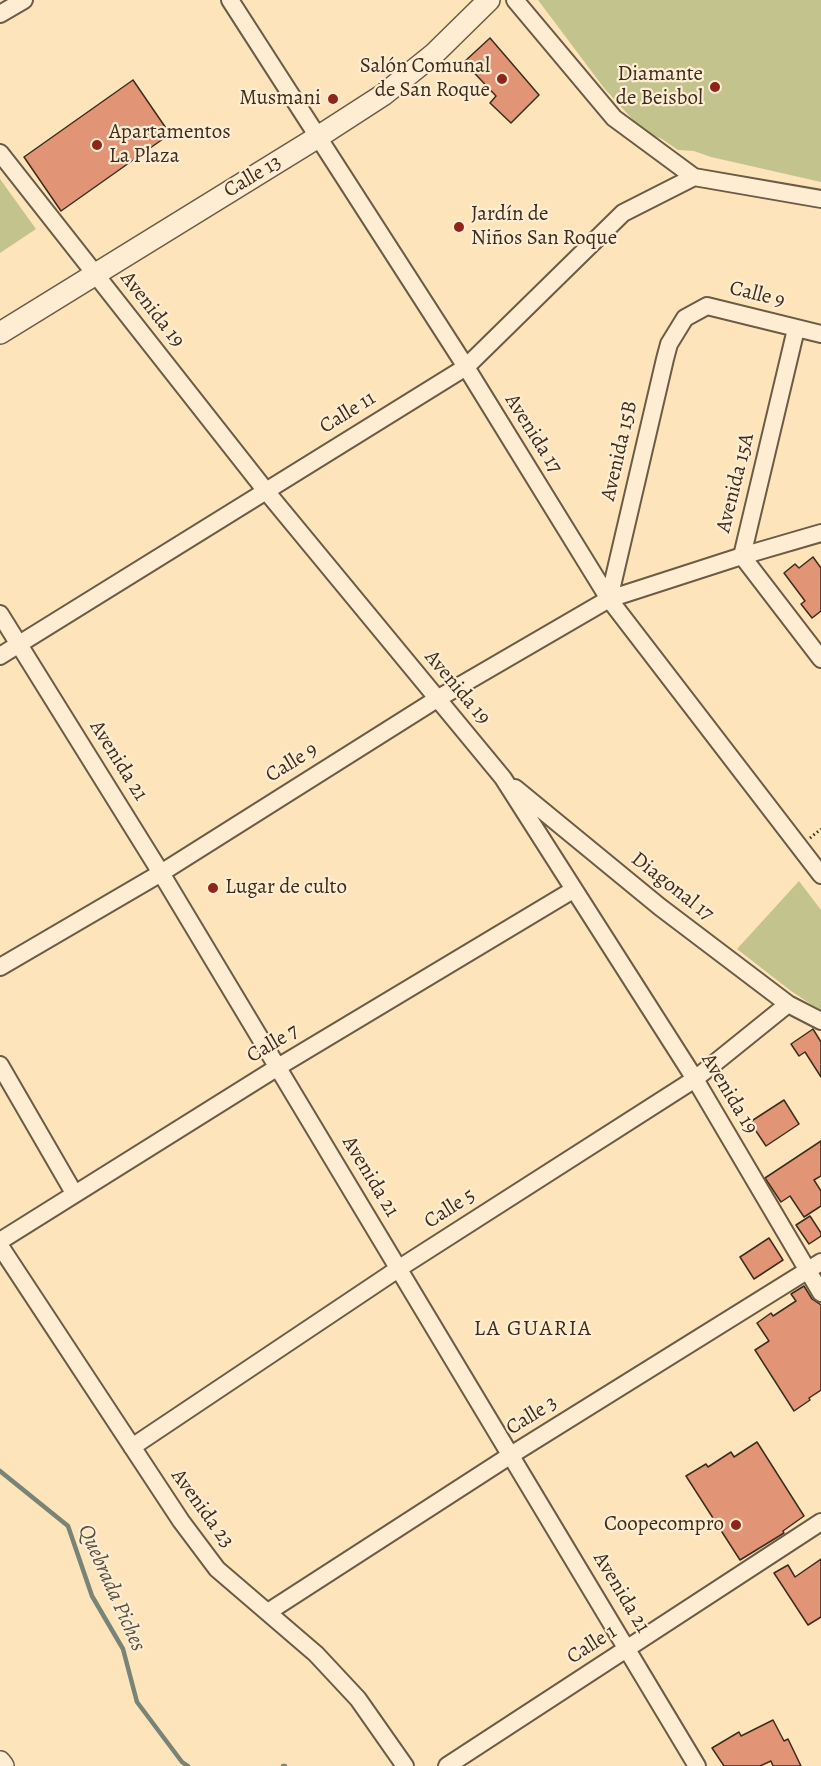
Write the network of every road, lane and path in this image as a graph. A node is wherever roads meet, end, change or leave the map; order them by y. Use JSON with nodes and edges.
{"nodes":[{"id":1,"x":24,"y":0,"type":"edge"},
{"id":2,"x":230,"y":0,"type":"edge"},
{"id":3,"x":489,"y":0,"type":"edge"},
{"id":4,"x":515,"y":0,"type":"edge"},
{"id":5,"x":0,"y":14,"type":"edge"},
{"id":6,"x":318,"y":138,"type":"junction"},
{"id":7,"x":0,"y":153,"type":"edge"},
{"id":8,"x":694,"y":177,"type":"junction"},
{"id":9,"x":821,"y":200,"type":"edge"},
{"id":10,"x":95,"y":273,"type":"junction"},
{"id":11,"x":685,"y":318,"type":"joint"},
{"id":12,"x":796,"y":328,"type":"junction"},
{"id":13,"x":0,"y":333,"type":"edge"},
{"id":14,"x":821,"y":334,"type":"edge"},
{"id":15,"x":466,"y":367,"type":"junction"},
{"id":16,"x":266,"y":490,"type":"junction"},
{"id":17,"x":821,"y":533,"type":"edge"},
{"id":18,"x":742,"y":556,"type":"junction"},
{"id":19,"x":609,"y":598,"type":"junction"},
{"id":20,"x":0,"y":614,"type":"edge"},
{"id":21,"x":18,"y":644,"type":"junction"},
{"id":22,"x":0,"y":656,"type":"edge"},
{"id":23,"x":821,"y":659,"type":"edge"},
{"id":24,"x":437,"y":699,"type":"junction"},
{"id":25,"x":503,"y":778,"type":"junction"},
{"id":26,"x":161,"y":873,"type":"junction"},
{"id":27,"x":821,"y":875,"type":"edge"},
{"id":28,"x":573,"y":890,"type":"junction"},
{"id":29,"x":0,"y":967,"type":"edge"},
{"id":30,"x":788,"y":1004,"type":"junction"},
{"id":31,"x":821,"y":1021,"type":"edge"},
{"id":32,"x":0,"y":1065,"type":"edge"},
{"id":33,"x":278,"y":1067,"type":"junction"},
{"id":34,"x":695,"y":1079,"type":"junction"},
{"id":35,"x":74,"y":1193,"type":"junction"},
{"id":36,"x":0,"y":1241,"type":"edge"},
{"id":37,"x":0,"y":1246,"type":"edge"},
{"id":38,"x":821,"y":1262,"type":"edge"},
{"id":39,"x":398,"y":1269,"type":"junction"},
{"id":40,"x":807,"y":1271,"type":"junction"},
{"id":41,"x":821,"y":1293,"type":"edge"},
{"id":42,"x":132,"y":1447,"type":"junction"},
{"id":43,"x":511,"y":1455,"type":"junction"},
{"id":44,"x":821,"y":1522,"type":"edge"},
{"id":45,"x":268,"y":1612,"type":"junction"},
{"id":46,"x":627,"y":1648,"type":"junction"},
{"id":47,"x":405,"y":1766,"type":"edge"},
{"id":48,"x":447,"y":1766,"type":"edge"},
{"id":49,"x":697,"y":1766,"type":"edge"}],
"edges":[{"from":1,"to":5,"type":"street"},
{"from":2,"to":6,"type":"street","name":"Avenida 17"},
{"from":3,"to":6,"type":"street","name":"Calle 13"},
{"from":4,"to":8,"type":"street"},
{"from":6,"to":10,"type":"street","name":"Calle 13"},
{"from":6,"to":15,"type":"street","name":"Avenida 17"},
{"from":7,"to":10,"type":"street","name":"Avenida 19"},
{"from":8,"to":9,"type":"street"},
{"from":8,"to":15,"type":"street","name":"Calle 11"},
{"from":10,"to":13,"type":"street","name":"Calle 13"},
{"from":10,"to":16,"type":"street","name":"Avenida 19"},
{"from":11,"to":12,"type":"street","name":"Calle 9"},
{"from":11,"to":19,"type":"street","name":"Avenida 15B"},
{"from":12,"to":14,"type":"street","name":"Calle 9"},
{"from":12,"to":18,"type":"street","name":"Avenida 15A"},
{"from":15,"to":16,"type":"street","name":"Calle 11"},
{"from":15,"to":19,"type":"street","name":"Avenida 17"},
{"from":16,"to":21,"type":"street","name":"Calle 11"},
{"from":16,"to":24,"type":"street","name":"Avenida 19"},
{"from":17,"to":18,"type":"street","name":"Calle 9"},
{"from":18,"to":19,"type":"street","name":"Calle 9"},
{"from":18,"to":23,"type":"street","name":"Avenida 15A"},
{"from":19,"to":24,"type":"street","name":"Calle 9"},
{"from":19,"to":27,"type":"street","name":"Avenida 17"},
{"from":20,"to":21,"type":"street","name":"Avenida 21"},
{"from":21,"to":22,"type":"street","name":"Calle 11"},
{"from":21,"to":26,"type":"street","name":"Avenida 21"},
{"from":24,"to":25,"type":"street","name":"Avenida 19"},
{"from":24,"to":26,"type":"street","name":"Calle 9"},
{"from":25,"to":28,"type":"street","name":"Avenida 19"},
{"from":25,"to":30,"type":"street","name":"Diagonal 17"},
{"from":26,"to":29,"type":"street","name":"Calle 9"},
{"from":26,"to":33,"type":"street","name":"Avenida 21"},
{"from":28,"to":33,"type":"street","name":"Calle 7"},
{"from":28,"to":34,"type":"street","name":"Avenida 19"},
{"from":30,"to":31,"type":"street","name":"Diagonal 17"},
{"from":30,"to":34,"type":"street","name":"Calle 5"},
{"from":32,"to":35,"type":"street"},
{"from":33,"to":35,"type":"street","name":"Calle 7"},
{"from":33,"to":39,"type":"street","name":"Avenida 21"},
{"from":34,"to":39,"type":"street","name":"Calle 5"},
{"from":34,"to":40,"type":"street","name":"Avenida 19"},
{"from":35,"to":36,"type":"street","name":"Calle 7"},
{"from":37,"to":42,"type":"street","name":"Avenida 23"},
{"from":38,"to":40,"type":"street","name":"Calle 3"},
{"from":39,"to":42,"type":"street","name":"Calle 5"},
{"from":39,"to":43,"type":"street","name":"Avenida 21"},
{"from":40,"to":41,"type":"street","name":"Avenida 19"},
{"from":40,"to":43,"type":"street","name":"Calle 3"},
{"from":42,"to":45,"type":"street","name":"Avenida 23"},
{"from":43,"to":45,"type":"street","name":"Calle 3"},
{"from":43,"to":46,"type":"street","name":"Avenida 21"},
{"from":44,"to":46,"type":"street","name":"Calle 1"},
{"from":45,"to":47,"type":"street","name":"Avenida 23"},
{"from":46,"to":48,"type":"street","name":"Calle 1"},
{"from":46,"to":49,"type":"street","name":"Avenida 21"}]}
